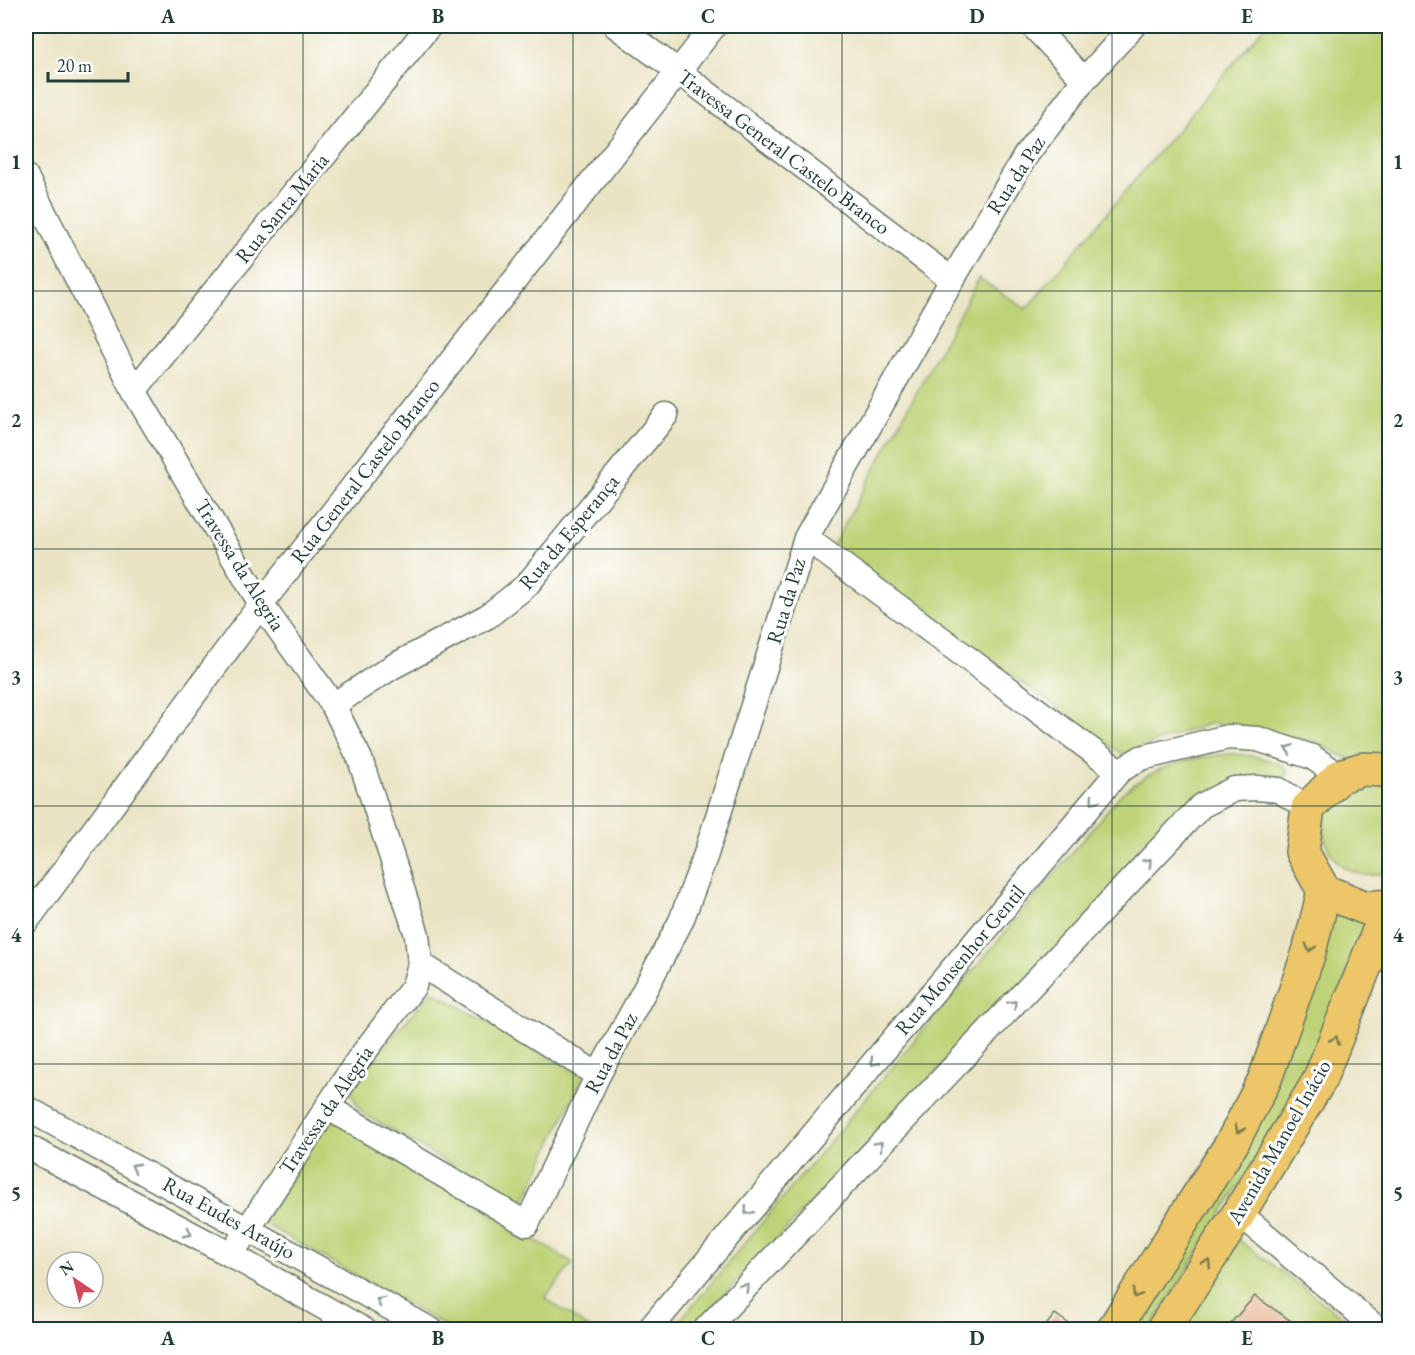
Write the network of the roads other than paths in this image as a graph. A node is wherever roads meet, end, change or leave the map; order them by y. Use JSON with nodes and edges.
{"nodes":[{"id":1,"x":429,"y":26,"type":"edge"},
{"id":2,"x":616,"y":26,"type":"edge"},
{"id":3,"x":714,"y":26,"type":"edge"},
{"id":4,"x":1033,"y":26,"type":"edge"},
{"id":5,"x":1133,"y":26,"type":"edge"},
{"id":6,"x":678,"y":71,"type":"junction"},
{"id":7,"x":1084,"y":80,"type":"junction"},
{"id":8,"x":26,"y":177,"type":"edge"},
{"id":9,"x":952,"y":280,"type":"junction"},
{"id":10,"x":134,"y":391,"type":"junction"},
{"id":11,"x":666,"y":415,"type":"dead end"},
{"id":12,"x":806,"y":538,"type":"junction"},
{"id":13,"x":261,"y":604,"type":"junction"},
{"id":14,"x":333,"y":705,"type":"junction"},
{"id":15,"x":1388,"y":770,"type":"edge"},
{"id":16,"x":1119,"y":771,"type":"junction"},
{"id":17,"x":1340,"y":776,"type":"junction"},
{"id":18,"x":1308,"y":808,"type":"junction"},
{"id":19,"x":1324,"y":891,"type":"junction"},
{"id":20,"x":1389,"y":906,"type":"edge"},
{"id":21,"x":26,"y":922,"type":"edge"},
{"id":22,"x":420,"y":964,"type":"junction"},
{"id":23,"x":598,"y":1075,"type":"junction"},
{"id":24,"x":327,"y":1107,"type":"junction"},
{"id":25,"x":26,"y":1108,"type":"edge"},
{"id":26,"x":26,"y":1146,"type":"edge"},
{"id":27,"x":1239,"y":1213,"type":"junction"},
{"id":28,"x":247,"y":1228,"type":"junction"},
{"id":29,"x":231,"y":1255,"type":"junction"},
{"id":30,"x":1389,"y":1316,"type":"edge"},
{"id":31,"x":364,"y":1329,"type":"edge"},
{"id":32,"x":431,"y":1329,"type":"edge"},
{"id":33,"x":649,"y":1329,"type":"edge"},
{"id":34,"x":705,"y":1329,"type":"edge"},
{"id":35,"x":1113,"y":1329,"type":"edge"},
{"id":36,"x":1163,"y":1329,"type":"edge"},
{"id":37,"x":1378,"y":1329,"type":"edge"}],
"edges":[{"from":1,"to":10,"type":"street","name":"Rua Santa Maria"},
{"from":2,"to":6,"type":"street","name":"Travessa General Castelo Branco"},
{"from":3,"to":6,"type":"street","name":"Rua General Castelo Branco"},
{"from":4,"to":7,"type":"street"},
{"from":5,"to":7,"type":"street","name":"Rua da Paz"},
{"from":6,"to":9,"type":"street","name":"Travessa General Castelo Branco"},
{"from":6,"to":13,"type":"street","name":"Rua General Castelo Branco"},
{"from":7,"to":9,"type":"street","name":"Rua da Paz"},
{"from":8,"to":10,"type":"street","name":"Travessa da Alegria"},
{"from":9,"to":12,"type":"street","name":"Rua da Paz"},
{"from":10,"to":13,"type":"street","name":"Travessa da Alegria"},
{"from":11,"to":14,"type":"street","name":"Rua da Esperança"},
{"from":12,"to":16,"type":"street"},
{"from":12,"to":23,"type":"street","name":"Rua da Paz"},
{"from":13,"to":14,"type":"street","name":"Travessa da Alegria"},
{"from":13,"to":21,"type":"street","name":"Rua General Castelo Branco"},
{"from":14,"to":22,"type":"street","name":"Travessa da Alegria"},
{"from":15,"to":17,"type":"main road"},
{"from":17,"to":16,"type":"street","name":"Rua Monsenhor Gentil","one_way":true},
{"from":16,"to":33,"type":"street","name":"Rua Monsenhor Gentil","one_way":true},
{"from":17,"to":18,"type":"main road"},
{"from":18,"to":19,"type":"main road"},
{"from":34,"to":18,"type":"street","one_way":true},
{"from":19,"to":20,"type":"main road","name":"Avenida Manoel Inácio"},
{"from":19,"to":35,"type":"main road","name":"Avenida Manoel Inácio","one_way":true},
{"from":27,"to":20,"type":"main road","name":"Avenida Manoel Inácio","one_way":true},
{"from":22,"to":23,"type":"street"},
{"from":22,"to":24,"type":"street","name":"Travessa da Alegria"},
{"from":23,"to":24,"type":"street","name":"Rua da Paz"},
{"from":24,"to":28,"type":"street","name":"Travessa da Alegria"},
{"from":28,"to":25,"type":"street","name":"Rua Eudes Araújo","one_way":true},
{"from":26,"to":29,"type":"street","name":"Rua Eudes Araújo","one_way":true},
{"from":36,"to":27,"type":"main road","name":"Avenida Manoel Inácio","one_way":true},
{"from":27,"to":37,"type":"street"},
{"from":28,"to":29,"type":"street","name":"Travessa da Alegria"},
{"from":32,"to":28,"type":"street","name":"Rua Eudes Araújo","one_way":true},
{"from":29,"to":31,"type":"street","name":"Rua Eudes Araújo"},
{"from":30,"to":37,"type":"street"}]}
